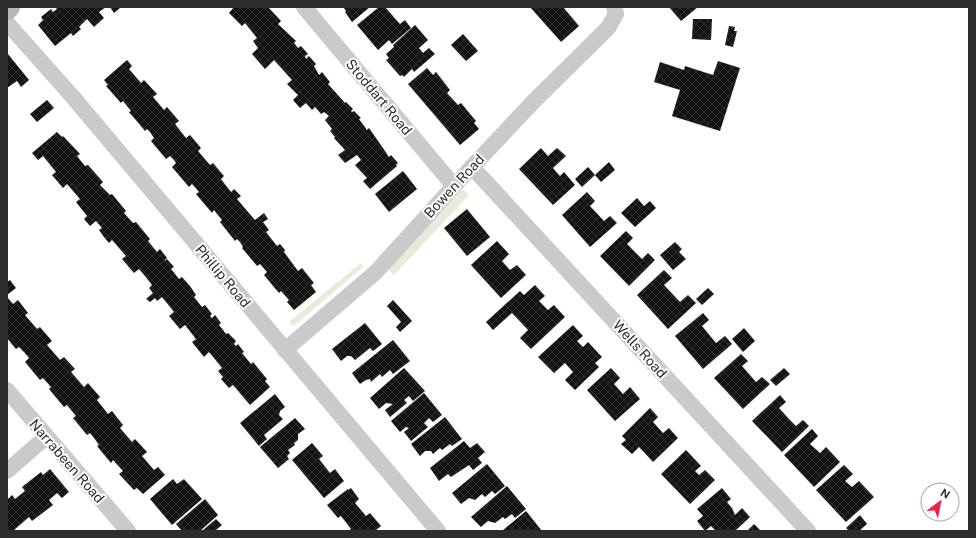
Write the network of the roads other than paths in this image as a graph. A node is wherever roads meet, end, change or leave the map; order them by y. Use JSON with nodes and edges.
{"nodes":[{"id":1,"x":304,"y":7,"type":"edge"},
{"id":2,"x":615,"y":10,"type":"edge"},
{"id":3,"x":7,"y":23,"type":"edge"},
{"id":4,"x":472,"y":167,"type":"junction"},
{"id":5,"x":454,"y":186,"type":"junction"},
{"id":6,"x":285,"y":350,"type":"junction"},
{"id":7,"x":7,"y":390,"type":"edge"},
{"id":8,"x":46,"y":437,"type":"junction"},
{"id":9,"x":7,"y":471,"type":"edge"},
{"id":10,"x":128,"y":531,"type":"edge"},
{"id":11,"x":438,"y":531,"type":"edge"},
{"id":12,"x":808,"y":531,"type":"edge"}],
"edges":[{"from":1,"to":5,"type":"street","name":"Stoddart Road"},
{"from":2,"to":4,"type":"street","name":"Bowen Road"},
{"from":3,"to":6,"type":"street","name":"Phillip Road"},
{"from":4,"to":5,"type":"street","name":"Bowen Road"},
{"from":4,"to":12,"type":"street","name":"Wells Road"},
{"from":5,"to":6,"type":"street","name":"Bowen Road"},
{"from":6,"to":11,"type":"street","name":"Phillip Road"},
{"from":7,"to":8,"type":"street","name":"Narrabeen Road"},
{"from":8,"to":9,"type":"street"},
{"from":8,"to":10,"type":"street","name":"Narrabeen Road"}]}
